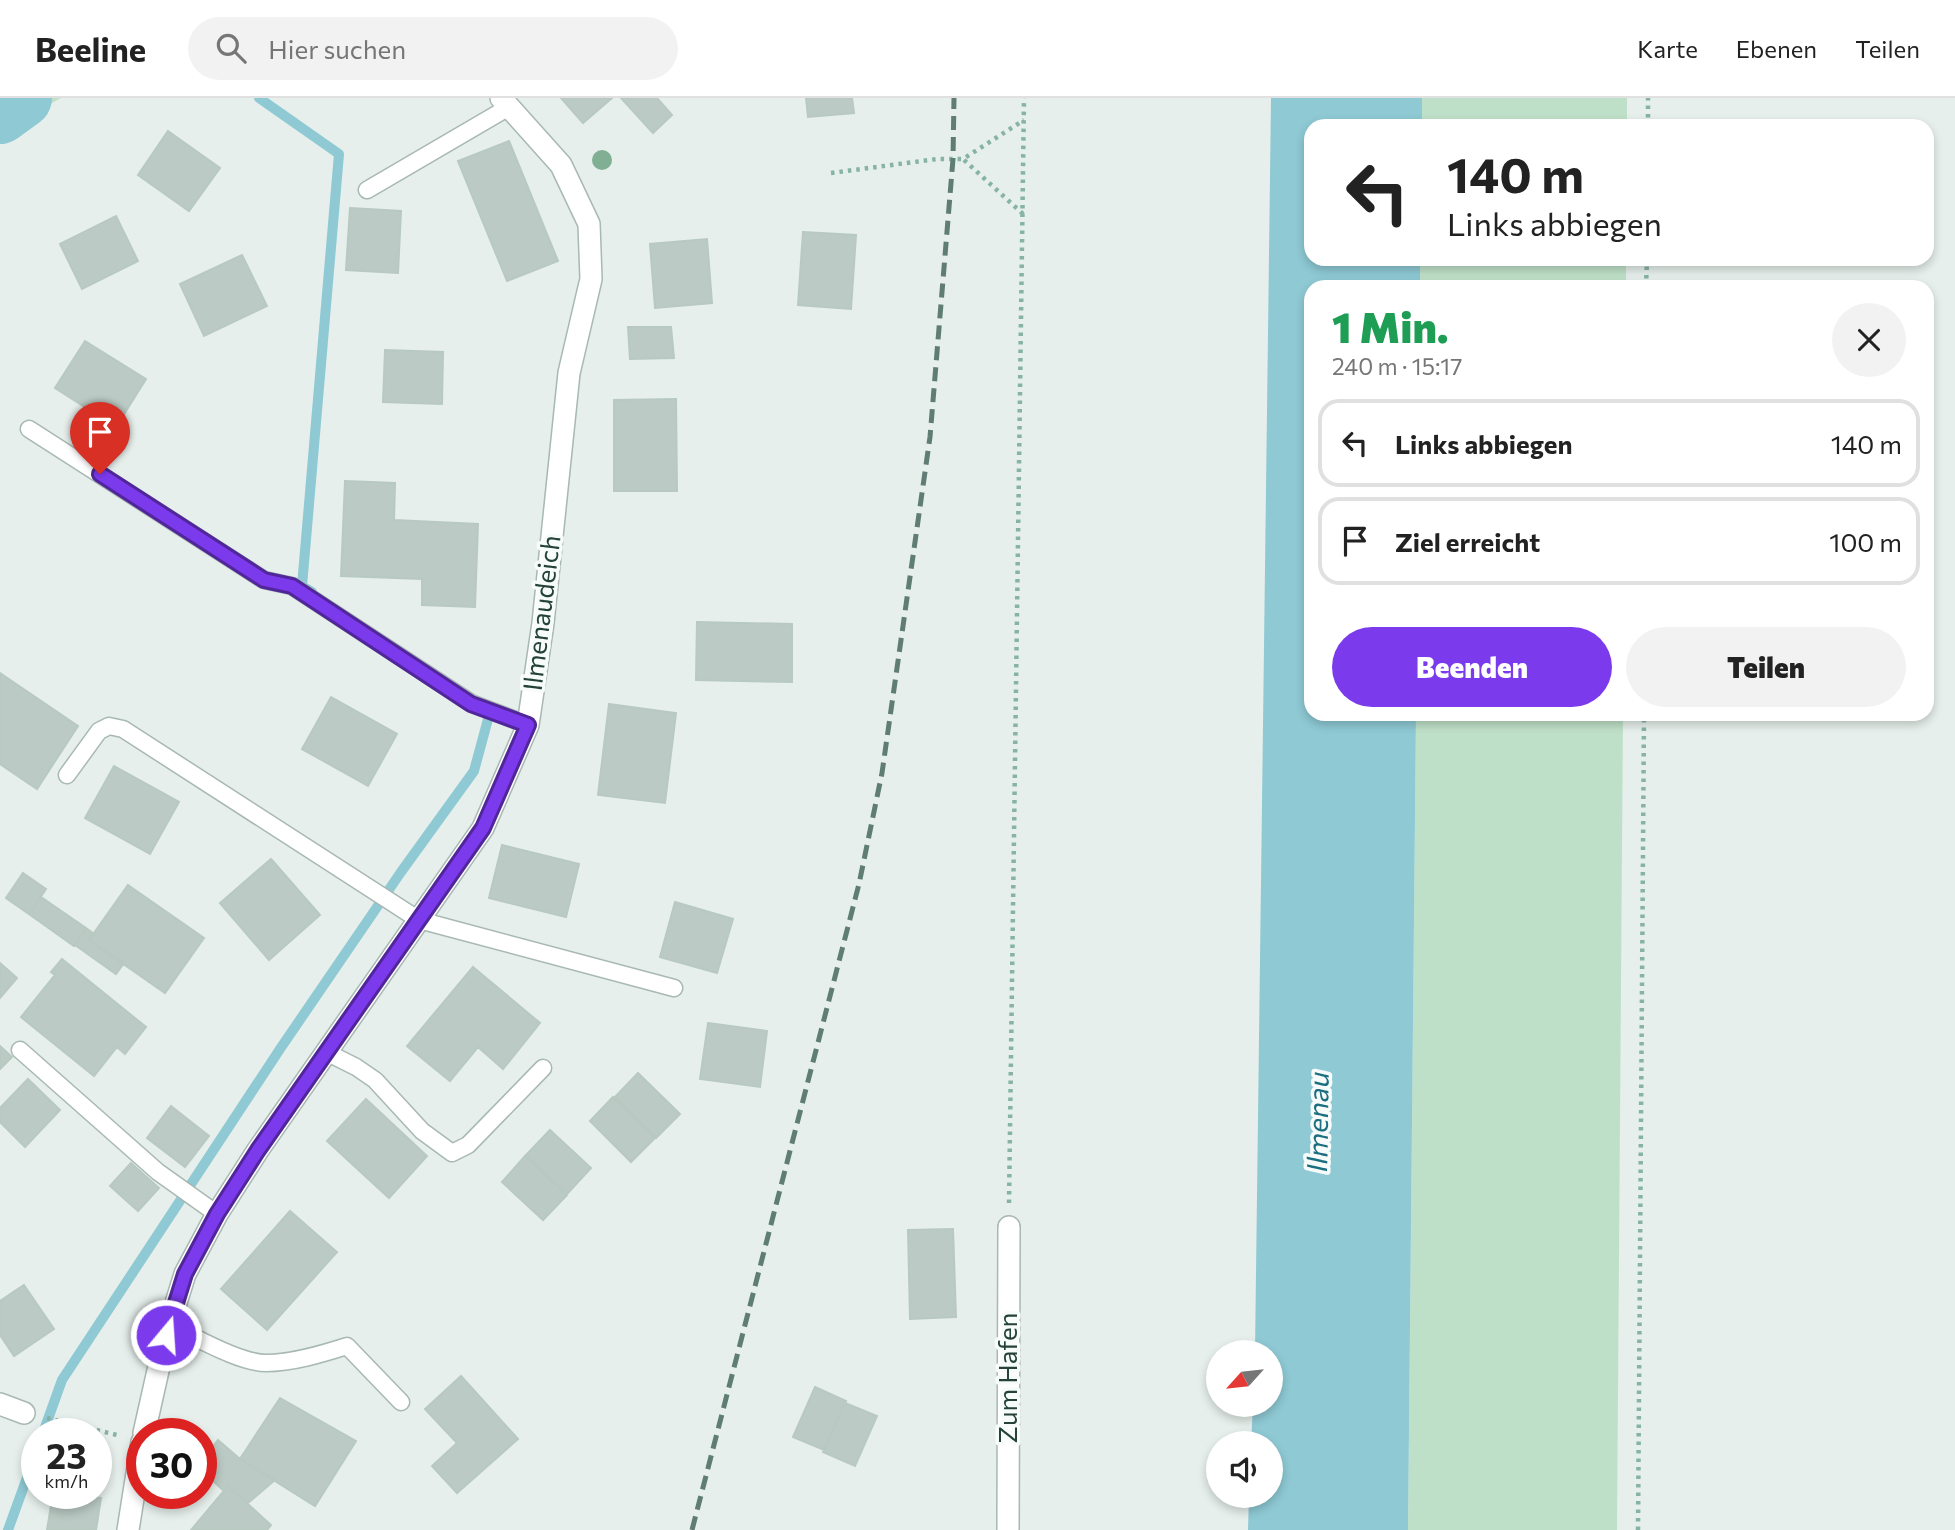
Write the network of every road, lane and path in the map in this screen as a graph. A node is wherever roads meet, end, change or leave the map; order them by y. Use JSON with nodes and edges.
{"nodes":[{"id":1,"x":1024,"y":98,"type":"edge"},
{"id":2,"x":1648,"y":98,"type":"edge"},
{"id":3,"x":505,"y":103,"type":"edge"},
{"id":4,"x":1647,"y":119,"type":"edge"},
{"id":5,"x":1024,"y":120,"type":"junction"},
{"id":6,"x":963,"y":159,"type":"junction"},
{"id":7,"x":831,"y":173,"type":"dead end"},
{"id":8,"x":367,"y":190,"type":"dead end"},
{"id":9,"x":1023,"y":214,"type":"junction"},
{"id":10,"x":29,"y":429,"type":"dead end"},
{"id":11,"x":1644,"y":721,"type":"edge"},
{"id":12,"x":528,"y":725,"type":"junction"},
{"id":13,"x":68,"y":775,"type":"dead end"},
{"id":14,"x":419,"y":920,"type":"junction"},
{"id":15,"x":674,"y":988,"type":"dead end"},
{"id":16,"x":20,"y":1050,"type":"dead end"},
{"id":17,"x":326,"y":1052,"type":"junction"},
{"id":18,"x":543,"y":1069,"type":"dead end"},
{"id":19,"x":217,"y":1214,"type":"junction"},
{"id":20,"x":1009,"y":1227,"type":"joint"},
{"id":21,"x":169,"y":1325,"type":"junction"},
{"id":22,"x":401,"y":1402,"type":"dead end"},
{"id":23,"x":0,"y":1404,"type":"edge"},
{"id":24,"x":24,"y":1413,"type":"joint"},
{"id":25,"x":143,"y":1418,"type":"edge"},
{"id":26,"x":126,"y":1435,"type":"edge"},
{"id":27,"x":130,"y":1509,"type":"edge"},
{"id":28,"x":128,"y":1530,"type":"edge"},
{"id":29,"x":1007,"y":1530,"type":"edge"},
{"id":30,"x":1638,"y":1530,"type":"edge"}],
"edges":[{"from":1,"to":5,"type":"path"},
{"from":2,"to":4,"type":"path"},
{"from":3,"to":8,"type":"lane"},
{"from":3,"to":12,"type":"street","name":"Ilmenaudeich"},
{"from":5,"to":6,"type":"path"},
{"from":5,"to":9,"type":"path"},
{"from":6,"to":7,"type":"path"},
{"from":6,"to":9,"type":"path"},
{"from":9,"to":20,"type":"path"},
{"from":10,"to":12,"type":"lane"},
{"from":11,"to":30,"type":"path"},
{"from":12,"to":14,"type":"street","name":"Ilmenaudeich"},
{"from":13,"to":14,"type":"lane"},
{"from":14,"to":15,"type":"lane"},
{"from":14,"to":17,"type":"street","name":"Ilmenaudeich"},
{"from":16,"to":19,"type":"lane"},
{"from":17,"to":18,"type":"lane"},
{"from":17,"to":19,"type":"street","name":"Ilmenaudeich"},
{"from":19,"to":21,"type":"street","name":"Ilmenaudeich"},
{"from":20,"to":29,"type":"street","name":"Zum Hafen"},
{"from":21,"to":22,"type":"lane"},
{"from":21,"to":25,"type":"street","name":"Ilmenaudeich"},
{"from":23,"to":24,"type":"street"},
{"from":24,"to":26,"type":"path"},
{"from":27,"to":28,"type":"street","name":"Ilmenaudeich"}]}
